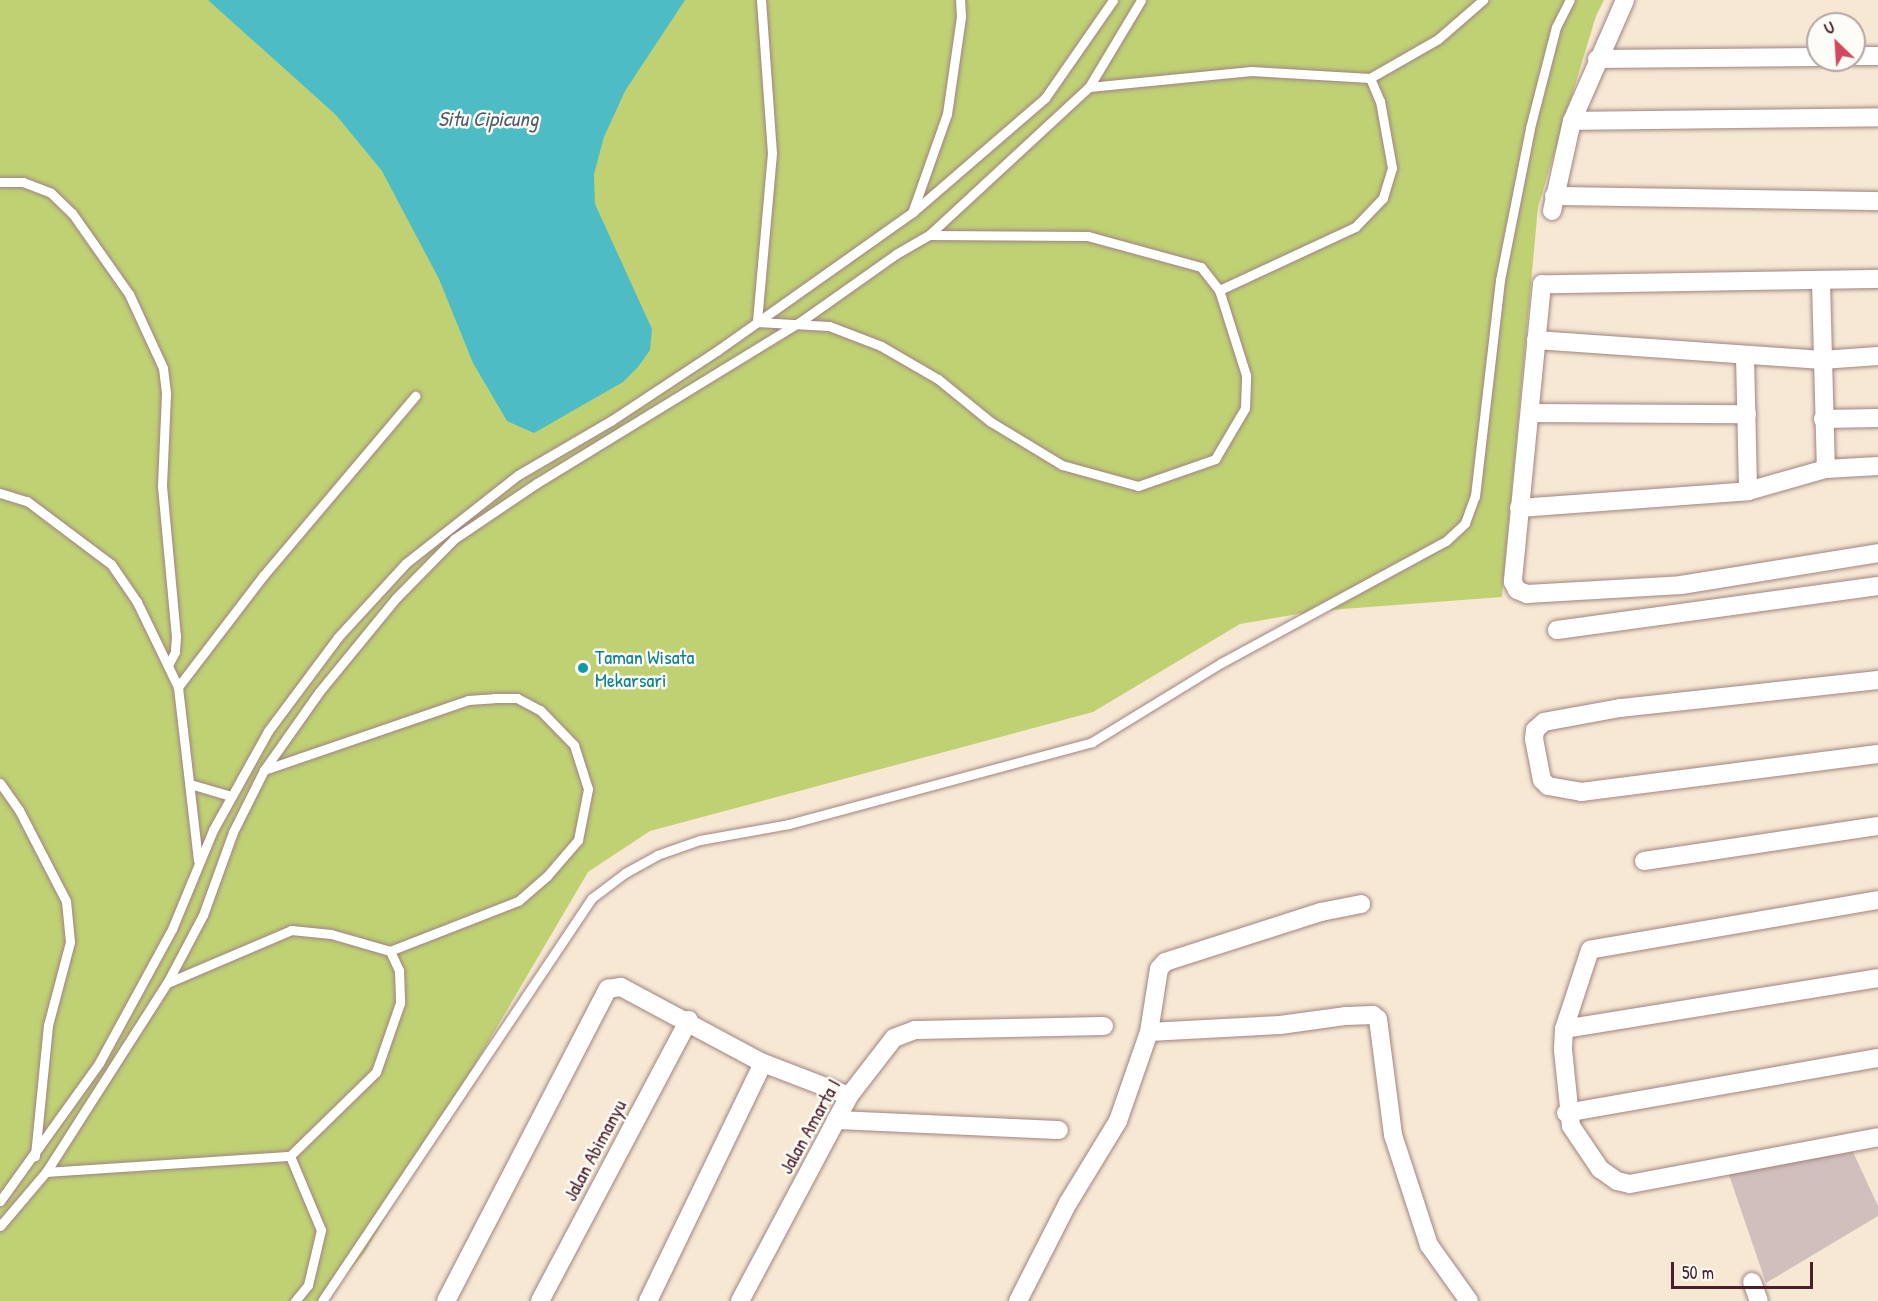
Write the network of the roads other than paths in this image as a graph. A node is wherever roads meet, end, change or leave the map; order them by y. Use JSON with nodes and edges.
{"nodes":[{"id":1,"x":761,"y":0,"type":"edge"},
{"id":2,"x":960,"y":0,"type":"edge"},
{"id":3,"x":1113,"y":0,"type":"edge"},
{"id":4,"x":1141,"y":0,"type":"edge"},
{"id":5,"x":1483,"y":0,"type":"edge"},
{"id":6,"x":1570,"y":0,"type":"edge"},
{"id":7,"x":1625,"y":0,"type":"edge"},
{"id":8,"x":1806,"y":57,"type":"edge"},
{"id":9,"x":1597,"y":59,"type":"junction"},
{"id":10,"x":1370,"y":78,"type":"junction"},
{"id":11,"x":1089,"y":87,"type":"junction"},
{"id":12,"x":1878,"y":117,"type":"edge"},
{"id":13,"x":1572,"y":121,"type":"junction"},
{"id":14,"x":0,"y":182,"type":"edge"},
{"id":15,"x":1878,"y":201,"type":"edge"},
{"id":16,"x":913,"y":212,"type":"junction"},
{"id":17,"x":929,"y":236,"type":"junction"},
{"id":18,"x":1878,"y":279,"type":"edge"},
{"id":19,"x":1821,"y":282,"type":"junction"},
{"id":20,"x":1220,"y":290,"type":"junction"},
{"id":21,"x":757,"y":322,"type":"junction"},
{"id":22,"x":800,"y":322,"type":"junction"},
{"id":23,"x":1536,"y":340,"type":"junction"},
{"id":24,"x":1745,"y":356,"type":"junction"},
{"id":25,"x":1878,"y":356,"type":"edge"},
{"id":26,"x":1822,"y":360,"type":"junction"},
{"id":27,"x":415,"y":396,"type":"dead end"},
{"id":28,"x":1530,"y":413,"type":"junction"},
{"id":29,"x":1747,"y":414,"type":"junction"},
{"id":30,"x":1823,"y":418,"type":"junction"},
{"id":31,"x":1878,"y":418,"type":"edge"},
{"id":32,"x":1878,"y":466,"type":"edge"},
{"id":33,"x":1826,"y":469,"type":"junction"},
{"id":34,"x":1748,"y":491,"type":"junction"},
{"id":35,"x":0,"y":493,"type":"edge"},
{"id":36,"x":1519,"y":508,"type":"junction"},
{"id":37,"x":1878,"y":553,"type":"edge"},
{"id":38,"x":1878,"y":586,"type":"edge"},
{"id":39,"x":1557,"y":630,"type":"dead end"},
{"id":40,"x":168,"y":665,"type":"junction"},
{"id":41,"x":1878,"y":680,"type":"edge"},
{"id":42,"x":178,"y":687,"type":"junction"},
{"id":43,"x":1878,"y":754,"type":"edge"},
{"id":44,"x":264,"y":770,"type":"junction"},
{"id":45,"x":0,"y":783,"type":"edge"},
{"id":46,"x":190,"y":784,"type":"junction"},
{"id":47,"x":231,"y":796,"type":"junction"},
{"id":48,"x":1878,"y":826,"type":"edge"},
{"id":49,"x":1644,"y":861,"type":"dead end"},
{"id":50,"x":198,"y":867,"type":"junction"},
{"id":51,"x":1878,"y":900,"type":"edge"},
{"id":52,"x":1361,"y":904,"type":"dead end"},
{"id":53,"x":390,"y":951,"type":"junction"},
{"id":54,"x":1878,"y":978,"type":"edge"},
{"id":55,"x":167,"y":983,"type":"junction"},
{"id":56,"x":689,"y":1020,"type":"junction"},
{"id":57,"x":1104,"y":1026,"type":"dead end"},
{"id":58,"x":1564,"y":1029,"type":"junction"},
{"id":59,"x":1149,"y":1032,"type":"junction"},
{"id":60,"x":1878,"y":1058,"type":"edge"},
{"id":61,"x":763,"y":1063,"type":"junction"},
{"id":62,"x":849,"y":1096,"type":"junction"},
{"id":63,"x":1566,"y":1113,"type":"junction"},
{"id":64,"x":836,"y":1120,"type":"junction"},
{"id":65,"x":1059,"y":1130,"type":"dead end"},
{"id":66,"x":1878,"y":1137,"type":"edge"},
{"id":67,"x":290,"y":1156,"type":"junction"},
{"id":68,"x":35,"y":1157,"type":"junction"},
{"id":69,"x":46,"y":1172,"type":"junction"},
{"id":70,"x":0,"y":1201,"type":"edge"},
{"id":71,"x":0,"y":1226,"type":"edge"},
{"id":72,"x":1752,"y":1282,"type":"dead end"},
{"id":73,"x":295,"y":1301,"type":"edge"},
{"id":74,"x":322,"y":1301,"type":"edge"},
{"id":75,"x":446,"y":1301,"type":"edge"},
{"id":76,"x":540,"y":1301,"type":"edge"},
{"id":77,"x":648,"y":1301,"type":"edge"},
{"id":78,"x":740,"y":1301,"type":"edge"},
{"id":79,"x":1018,"y":1301,"type":"edge"},
{"id":80,"x":1468,"y":1301,"type":"edge"},
{"id":81,"x":1759,"y":1301,"type":"edge"}],
"edges":[{"from":1,"to":21,"type":"lane"},
{"from":2,"to":16,"type":"lane"},
{"from":3,"to":16,"type":"lane"},
{"from":4,"to":11,"type":"lane"},
{"from":5,"to":10,"type":"lane"},
{"from":6,"to":74,"type":"lane"},
{"from":7,"to":9,"type":"street"},
{"from":8,"to":9,"type":"street"},
{"from":9,"to":13,"type":"street"},
{"from":10,"to":11,"type":"lane"},
{"from":10,"to":20,"type":"lane"},
{"from":11,"to":17,"type":"lane"},
{"from":12,"to":13,"type":"street"},
{"from":13,"to":15,"type":"street"},
{"from":14,"to":40,"type":"lane"},
{"from":16,"to":21,"type":"lane"},
{"from":17,"to":20,"type":"lane"},
{"from":17,"to":22,"type":"lane"},
{"from":18,"to":19,"type":"street"},
{"from":19,"to":23,"type":"street"},
{"from":19,"to":26,"type":"street"},
{"from":20,"to":22,"type":"lane"},
{"from":21,"to":22,"type":"lane"},
{"from":21,"to":47,"type":"lane"},
{"from":22,"to":44,"type":"lane"},
{"from":23,"to":24,"type":"street"},
{"from":23,"to":28,"type":"street"},
{"from":24,"to":26,"type":"street"},
{"from":24,"to":29,"type":"street"},
{"from":25,"to":26,"type":"street"},
{"from":26,"to":30,"type":"street"},
{"from":27,"to":42,"type":"lane"},
{"from":28,"to":29,"type":"street"},
{"from":28,"to":36,"type":"street"},
{"from":29,"to":34,"type":"street"},
{"from":30,"to":31,"type":"street"},
{"from":30,"to":33,"type":"street"},
{"from":32,"to":33,"type":"street"},
{"from":33,"to":34,"type":"street"},
{"from":34,"to":36,"type":"street"},
{"from":35,"to":40,"type":"lane"},
{"from":36,"to":37,"type":"street"},
{"from":38,"to":39,"type":"street"},
{"from":40,"to":42,"type":"lane"},
{"from":41,"to":43,"type":"street"},
{"from":42,"to":46,"type":"lane"},
{"from":44,"to":53,"type":"lane"},
{"from":44,"to":55,"type":"lane"},
{"from":45,"to":68,"type":"lane"},
{"from":46,"to":47,"type":"lane"},
{"from":46,"to":50,"type":"lane"},
{"from":47,"to":50,"type":"lane"},
{"from":48,"to":49,"type":"street"},
{"from":50,"to":68,"type":"lane"},
{"from":51,"to":58,"type":"street"},
{"from":52,"to":59,"type":"street"},
{"from":53,"to":55,"type":"lane"},
{"from":53,"to":67,"type":"lane"},
{"from":54,"to":58,"type":"street"},
{"from":55,"to":69,"type":"lane"},
{"from":56,"to":61,"type":"street"},
{"from":56,"to":75,"type":"street"},
{"from":56,"to":76,"type":"street","name":"Jalan Abimanyu"},
{"from":57,"to":62,"type":"street","name":"Jalan Amarta I"},
{"from":58,"to":63,"type":"street"},
{"from":59,"to":79,"type":"street"},
{"from":59,"to":80,"type":"street"},
{"from":60,"to":63,"type":"street"},
{"from":61,"to":62,"type":"street"},
{"from":61,"to":77,"type":"street"},
{"from":62,"to":64,"type":"street","name":"Jalan Amarta I"},
{"from":63,"to":66,"type":"street"},
{"from":64,"to":65,"type":"street"},
{"from":64,"to":78,"type":"street","name":"Jalan Amarta I"},
{"from":67,"to":69,"type":"lane"},
{"from":67,"to":73,"type":"lane"},
{"from":68,"to":70,"type":"lane"},
{"from":69,"to":71,"type":"lane"},
{"from":72,"to":81,"type":"street"}]}
